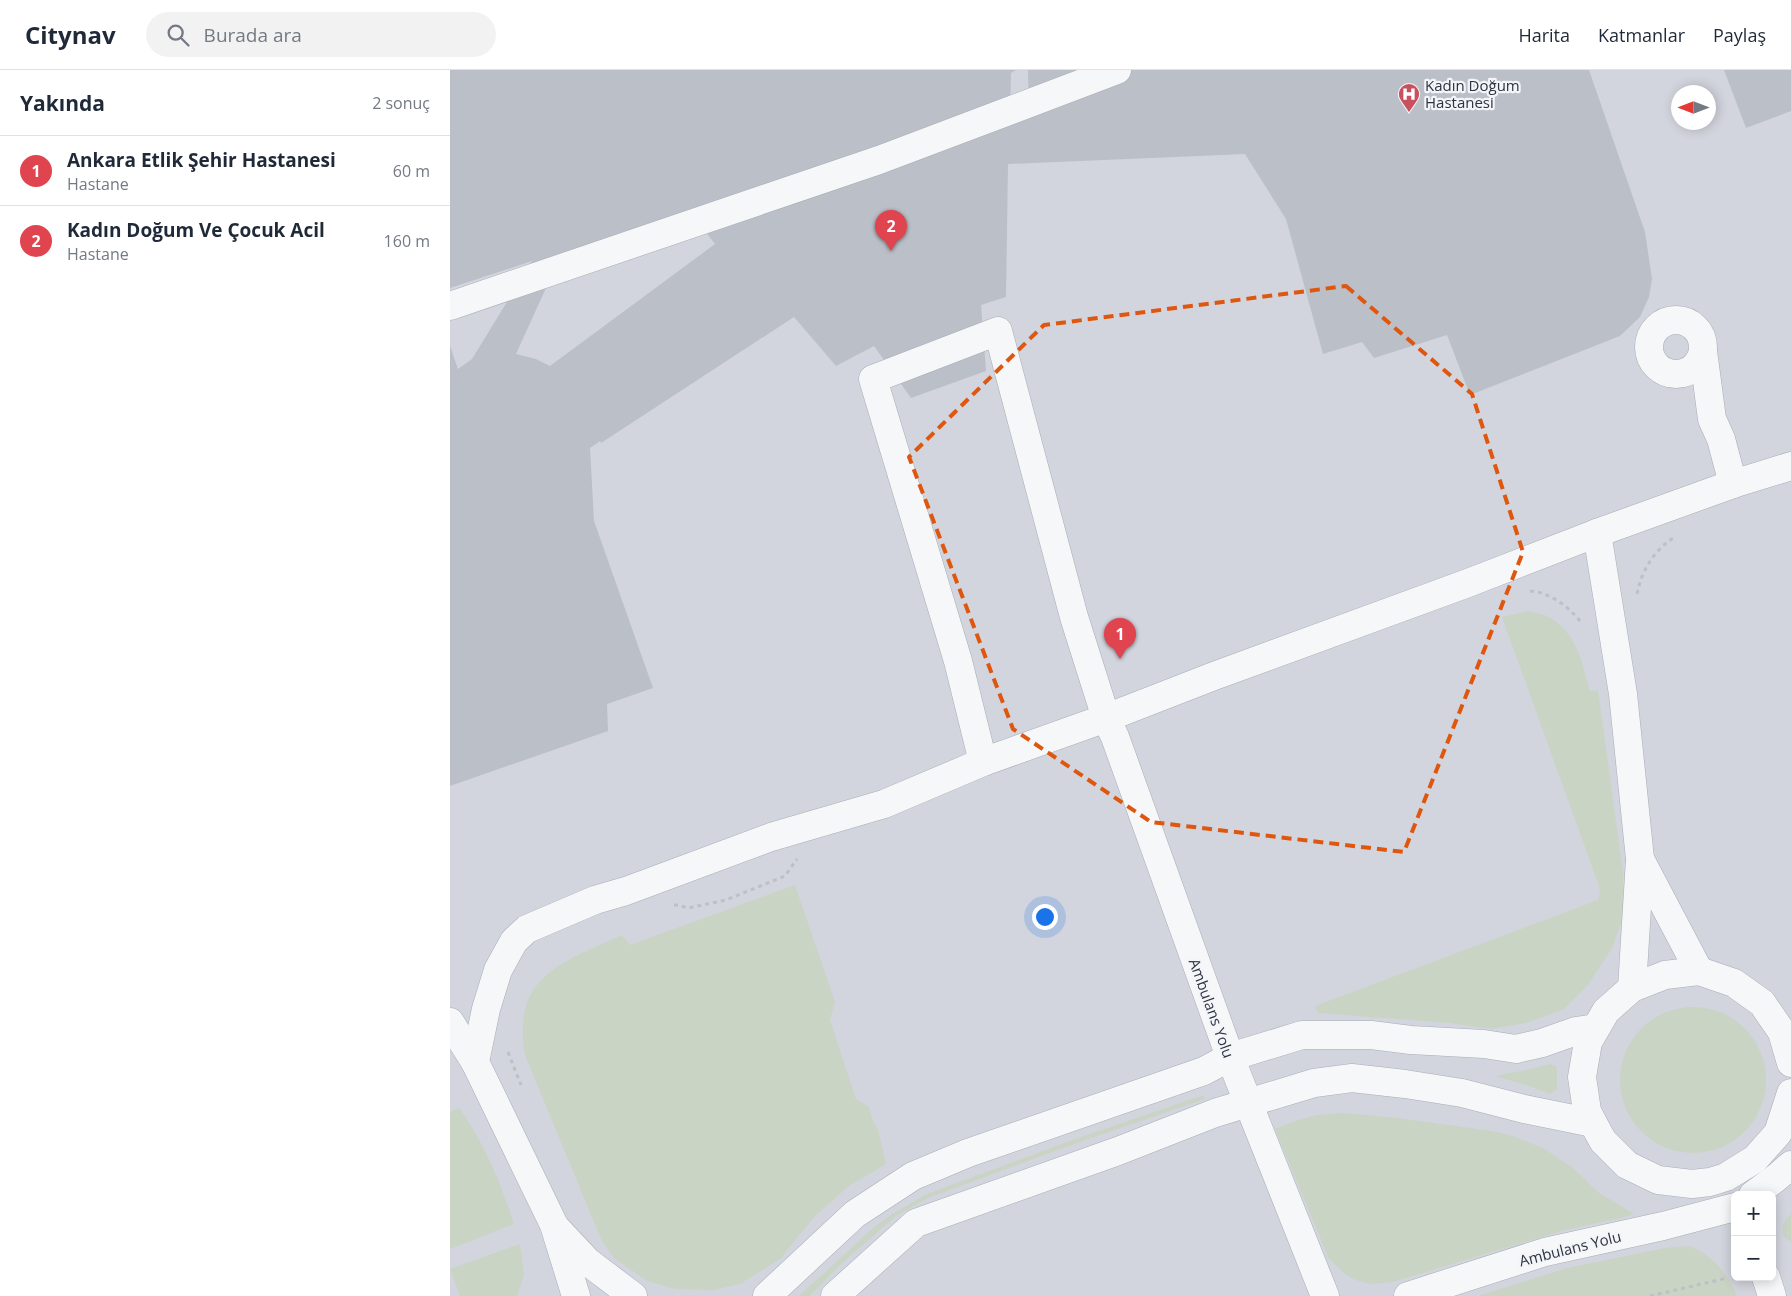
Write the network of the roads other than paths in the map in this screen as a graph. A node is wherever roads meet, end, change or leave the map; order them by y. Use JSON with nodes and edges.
{"nodes":[{"id":1,"x":1117,"y":70,"type":"edge"},
{"id":2,"x":450,"y":306,"type":"edge"},
{"id":3,"x":1703,"y":351,"type":"dead end"},
{"id":4,"x":1791,"y":466,"type":"edge"},
{"id":5,"x":1733,"y":484,"type":"junction"},
{"id":6,"x":1597,"y":533,"type":"junction"},
{"id":7,"x":1106,"y":718,"type":"junction"},
{"id":8,"x":982,"y":762,"type":"junction"},
{"id":9,"x":1640,"y":860,"type":"junction"},
{"id":10,"x":1699,"y":971,"type":"junction"},
{"id":11,"x":1632,"y":988,"type":"junction"},
{"id":12,"x":1762,"y":1003,"type":"junction"},
{"id":13,"x":1791,"y":1004,"type":"edge"},
{"id":14,"x":450,"y":1022,"type":"edge"},
{"id":15,"x":1596,"y":1028,"type":"junction"},
{"id":16,"x":1230,"y":1057,"type":"junction"},
{"id":17,"x":475,"y":1062,"type":"junction"},
{"id":18,"x":1791,"y":1062,"type":"edge"},
{"id":19,"x":1247,"y":1102,"type":"junction"},
{"id":20,"x":1789,"y":1106,"type":"edge"},
{"id":21,"x":1593,"y":1123,"type":"junction"},
{"id":22,"x":1791,"y":1165,"type":"edge"},
{"id":23,"x":1710,"y":1182,"type":"junction"},
{"id":24,"x":1758,"y":1191,"type":"edge"},
{"id":25,"x":1731,"y":1202,"type":"edge"},
{"id":26,"x":1731,"y":1207,"type":"edge"},
{"id":27,"x":554,"y":1226,"type":"junction"},
{"id":28,"x":1767,"y":1281,"type":"edge"},
{"id":29,"x":576,"y":1296,"type":"edge"},
{"id":30,"x":633,"y":1296,"type":"edge"},
{"id":31,"x":767,"y":1296,"type":"edge"},
{"id":32,"x":835,"y":1296,"type":"edge"},
{"id":33,"x":1326,"y":1296,"type":"edge"},
{"id":34,"x":1408,"y":1296,"type":"edge"},
{"id":35,"x":1772,"y":1296,"type":"edge"}],
"edges":[{"from":1,"to":2,"type":"lane"},
{"from":3,"to":5,"type":"lane"},
{"from":4,"to":5,"type":"lane"},
{"from":5,"to":6,"type":"lane"},
{"from":6,"to":7,"type":"lane"},
{"from":6,"to":9,"type":"lane"},
{"from":7,"to":8,"type":"lane"},
{"from":7,"to":8,"type":"lane","name":"Ambulans Yolu"},
{"from":7,"to":16,"type":"lane","name":"Ambulans Yolu"},
{"from":8,"to":17,"type":"lane"},
{"from":9,"to":10,"type":"lane"},
{"from":9,"to":11,"type":"lane"},
{"from":10,"to":11,"type":"lane"},
{"from":10,"to":12,"type":"lane"},
{"from":11,"to":15,"type":"lane"},
{"from":12,"to":13,"type":"lane"},
{"from":12,"to":18,"type":"lane"},
{"from":14,"to":17,"type":"lane"},
{"from":15,"to":16,"type":"lane"},
{"from":15,"to":21,"type":"lane"},
{"from":16,"to":19,"type":"lane","name":"Ambulans Yolu"},
{"from":16,"to":31,"type":"lane"},
{"from":17,"to":27,"type":"lane"},
{"from":19,"to":21,"type":"lane"},
{"from":19,"to":32,"type":"lane"},
{"from":19,"to":33,"type":"lane","name":"Ambulans Yolu"},
{"from":20,"to":23,"type":"lane"},
{"from":21,"to":23,"type":"lane"},
{"from":22,"to":24,"type":"lane"},
{"from":23,"to":25,"type":"lane"},
{"from":26,"to":34,"type":"lane","name":"Ambulans Yolu"},
{"from":27,"to":29,"type":"lane"},
{"from":27,"to":30,"type":"lane"},
{"from":28,"to":35,"type":"lane"}]}
